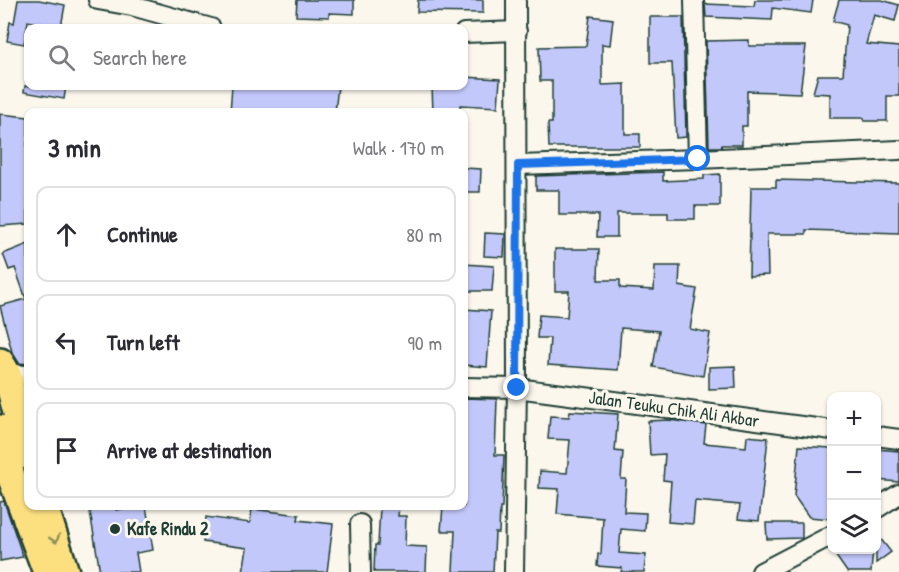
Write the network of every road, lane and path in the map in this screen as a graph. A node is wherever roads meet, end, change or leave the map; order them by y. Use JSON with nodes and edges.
{"nodes":[{"id":1,"x":98,"y":0,"type":"edge"},
{"id":2,"x":516,"y":0,"type":"edge"},
{"id":3,"x":694,"y":0,"type":"edge"},
{"id":4,"x":197,"y":24,"type":"edge"},
{"id":5,"x":517,"y":31,"type":"junction"},
{"id":6,"x":468,"y":33,"type":"edge"},
{"id":7,"x":899,"y":150,"type":"edge"},
{"id":8,"x":698,"y":159,"type":"junction"},
{"id":9,"x":518,"y":165,"type":"junction"},
{"id":10,"x":9,"y":371,"type":"edge"},
{"id":11,"x":468,"y":387,"type":"edge"},
{"id":12,"x":517,"y":388,"type":"junction"},
{"id":13,"x":0,"y":429,"type":"edge"},
{"id":14,"x":827,"y":429,"type":"edge"},
{"id":15,"x":24,"y":434,"type":"edge"},
{"id":16,"x":881,"y":437,"type":"edge"},
{"id":17,"x":899,"y":439,"type":"edge"},
{"id":18,"x":6,"y":477,"type":"edge"},
{"id":19,"x":899,"y":495,"type":"edge"},
{"id":20,"x":881,"y":506,"type":"edge"},
{"id":21,"x":45,"y":510,"type":"edge"},
{"id":22,"x":360,"y":524,"type":"dead end"},
{"id":23,"x":827,"y":537,"type":"edge"},
{"id":24,"x":47,"y":572,"type":"edge"},
{"id":25,"x":65,"y":572,"type":"edge"},
{"id":26,"x":361,"y":572,"type":"edge"},
{"id":27,"x":514,"y":572,"type":"edge"},
{"id":28,"x":761,"y":572,"type":"edge"}],
"edges":[{"from":1,"to":4,"type":"street"},
{"from":2,"to":5,"type":"street"},
{"from":3,"to":8,"type":"street"},
{"from":5,"to":6,"type":"street"},
{"from":5,"to":9,"type":"street"},
{"from":7,"to":8,"type":"street"},
{"from":8,"to":9,"type":"street"},
{"from":9,"to":12,"type":"street"},
{"from":10,"to":15,"type":"highway"},
{"from":11,"to":12,"type":"street","name":"Jalan Teuku Chik Ali Akbar"},
{"from":12,"to":14,"type":"street","name":"Jalan Teuku Chik Ali Akbar"},
{"from":12,"to":27,"type":"street"},
{"from":13,"to":18,"type":"highway"},
{"from":16,"to":17,"type":"street"},
{"from":18,"to":24,"type":"highway"},
{"from":19,"to":20,"type":"street"},
{"from":21,"to":25,"type":"highway","one_way":true},
{"from":22,"to":26,"type":"street"},
{"from":23,"to":28,"type":"street"}]}
